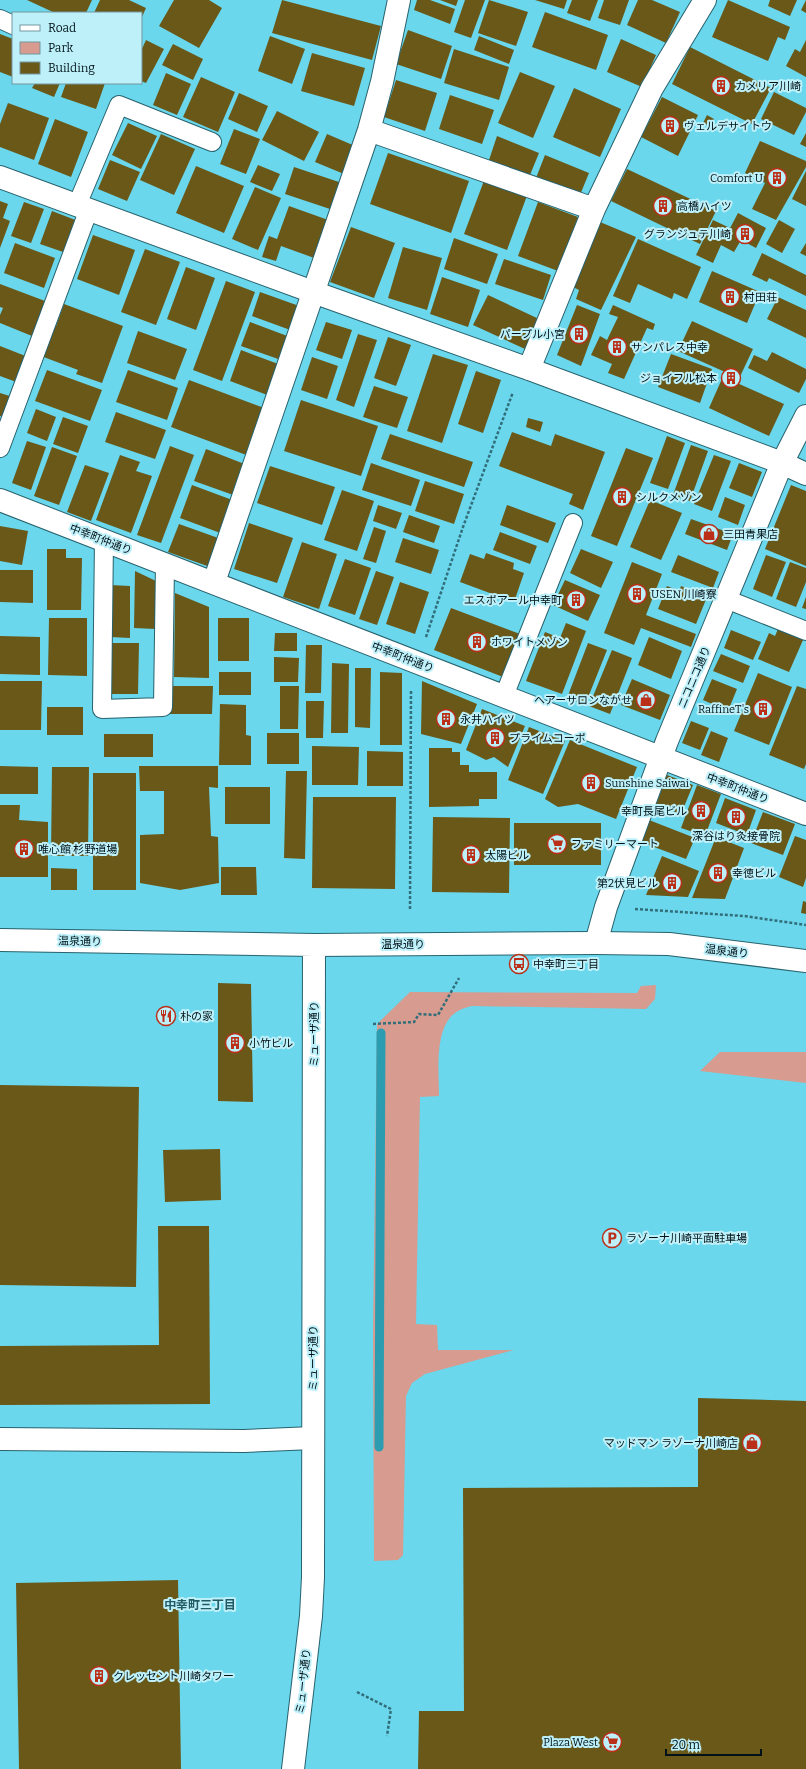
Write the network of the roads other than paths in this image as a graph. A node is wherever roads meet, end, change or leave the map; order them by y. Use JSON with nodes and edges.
{"nodes":[{"id":1,"x":399,"y":0,"type":"edge"},
{"id":2,"x":705,"y":0,"type":"edge"},
{"id":3,"x":0,"y":19,"type":"edge"},
{"id":4,"x":12,"y":24,"type":"edge"},
{"id":5,"x":369,"y":130,"type":"junction"},
{"id":6,"x":212,"y":142,"type":"dead end"},
{"id":7,"x":0,"y":177,"type":"edge"},
{"id":8,"x":83,"y":207,"type":"junction"},
{"id":9,"x":594,"y":209,"type":"junction"},
{"id":10,"x":313,"y":292,"type":"junction"},
{"id":11,"x":526,"y":368,"type":"junction"},
{"id":12,"x":806,"y":416,"type":"edge"},
{"id":13,"x":0,"y":448,"type":"edge"},
{"id":14,"x":782,"y":463,"type":"junction"},
{"id":15,"x":806,"y":474,"type":"edge"},
{"id":16,"x":0,"y":500,"type":"edge"},
{"id":17,"x":572,"y":523,"type":"dead end"},
{"id":18,"x":104,"y":540,"type":"junction"},
{"id":19,"x":165,"y":563,"type":"junction"},
{"id":20,"x":214,"y":582,"type":"junction"},
{"id":21,"x":726,"y":599,"type":"junction"},
{"id":22,"x":806,"y":631,"type":"edge"},
{"id":23,"x":504,"y":696,"type":"junction"},
{"id":24,"x":660,"y":758,"type":"junction"},
{"id":25,"x":806,"y":814,"type":"edge"},
{"id":26,"x":0,"y":940,"type":"edge"},
{"id":27,"x":596,"y":943,"type":"junction"},
{"id":28,"x":314,"y":945,"type":"junction"},
{"id":29,"x":806,"y":961,"type":"edge"},
{"id":30,"x":313,"y":1438,"type":"junction"},
{"id":31,"x":0,"y":1439,"type":"edge"},
{"id":32,"x":293,"y":1769,"type":"edge"}],
"edges":[{"from":1,"to":5,"type":"street"},
{"from":2,"to":9,"type":"street"},
{"from":3,"to":4,"type":"lane"},
{"from":5,"to":9,"type":"street"},
{"from":5,"to":10,"type":"street"},
{"from":6,"to":8,"type":"lane"},
{"from":7,"to":8,"type":"street"},
{"from":8,"to":10,"type":"street"},
{"from":8,"to":13,"type":"lane"},
{"from":9,"to":11,"type":"street"},
{"from":10,"to":11,"type":"street"},
{"from":10,"to":20,"type":"street"},
{"from":11,"to":14,"type":"street"},
{"from":12,"to":14,"type":"street","name":"ニコニコ通り"},
{"from":14,"to":15,"type":"street"},
{"from":14,"to":21,"type":"street","name":"ニコニコ通り"},
{"from":16,"to":18,"type":"street","name":"中幸町仲通り"},
{"from":17,"to":23,"type":"lane"},
{"from":18,"to":19,"type":"street","name":"中幸町仲通り"},
{"from":18,"to":19,"type":"lane"},
{"from":19,"to":20,"type":"street","name":"中幸町仲通り"},
{"from":20,"to":23,"type":"street","name":"中幸町仲通り"},
{"from":21,"to":22,"type":"lane"},
{"from":21,"to":24,"type":"street","name":"ニコニコ通り"},
{"from":23,"to":24,"type":"street","name":"中幸町仲通り"},
{"from":24,"to":25,"type":"street","name":"中幸町仲通り"},
{"from":24,"to":27,"type":"street","name":"ニコニコ通り"},
{"from":26,"to":28,"type":"street","name":"温泉通り"},
{"from":27,"to":28,"type":"street","name":"温泉通り"},
{"from":27,"to":29,"type":"street","name":"温泉通り"},
{"from":28,"to":30,"type":"street","name":"ミューザ通り"},
{"from":30,"to":31,"type":"street"},
{"from":30,"to":32,"type":"street","name":"ミューザ通り"}]}
